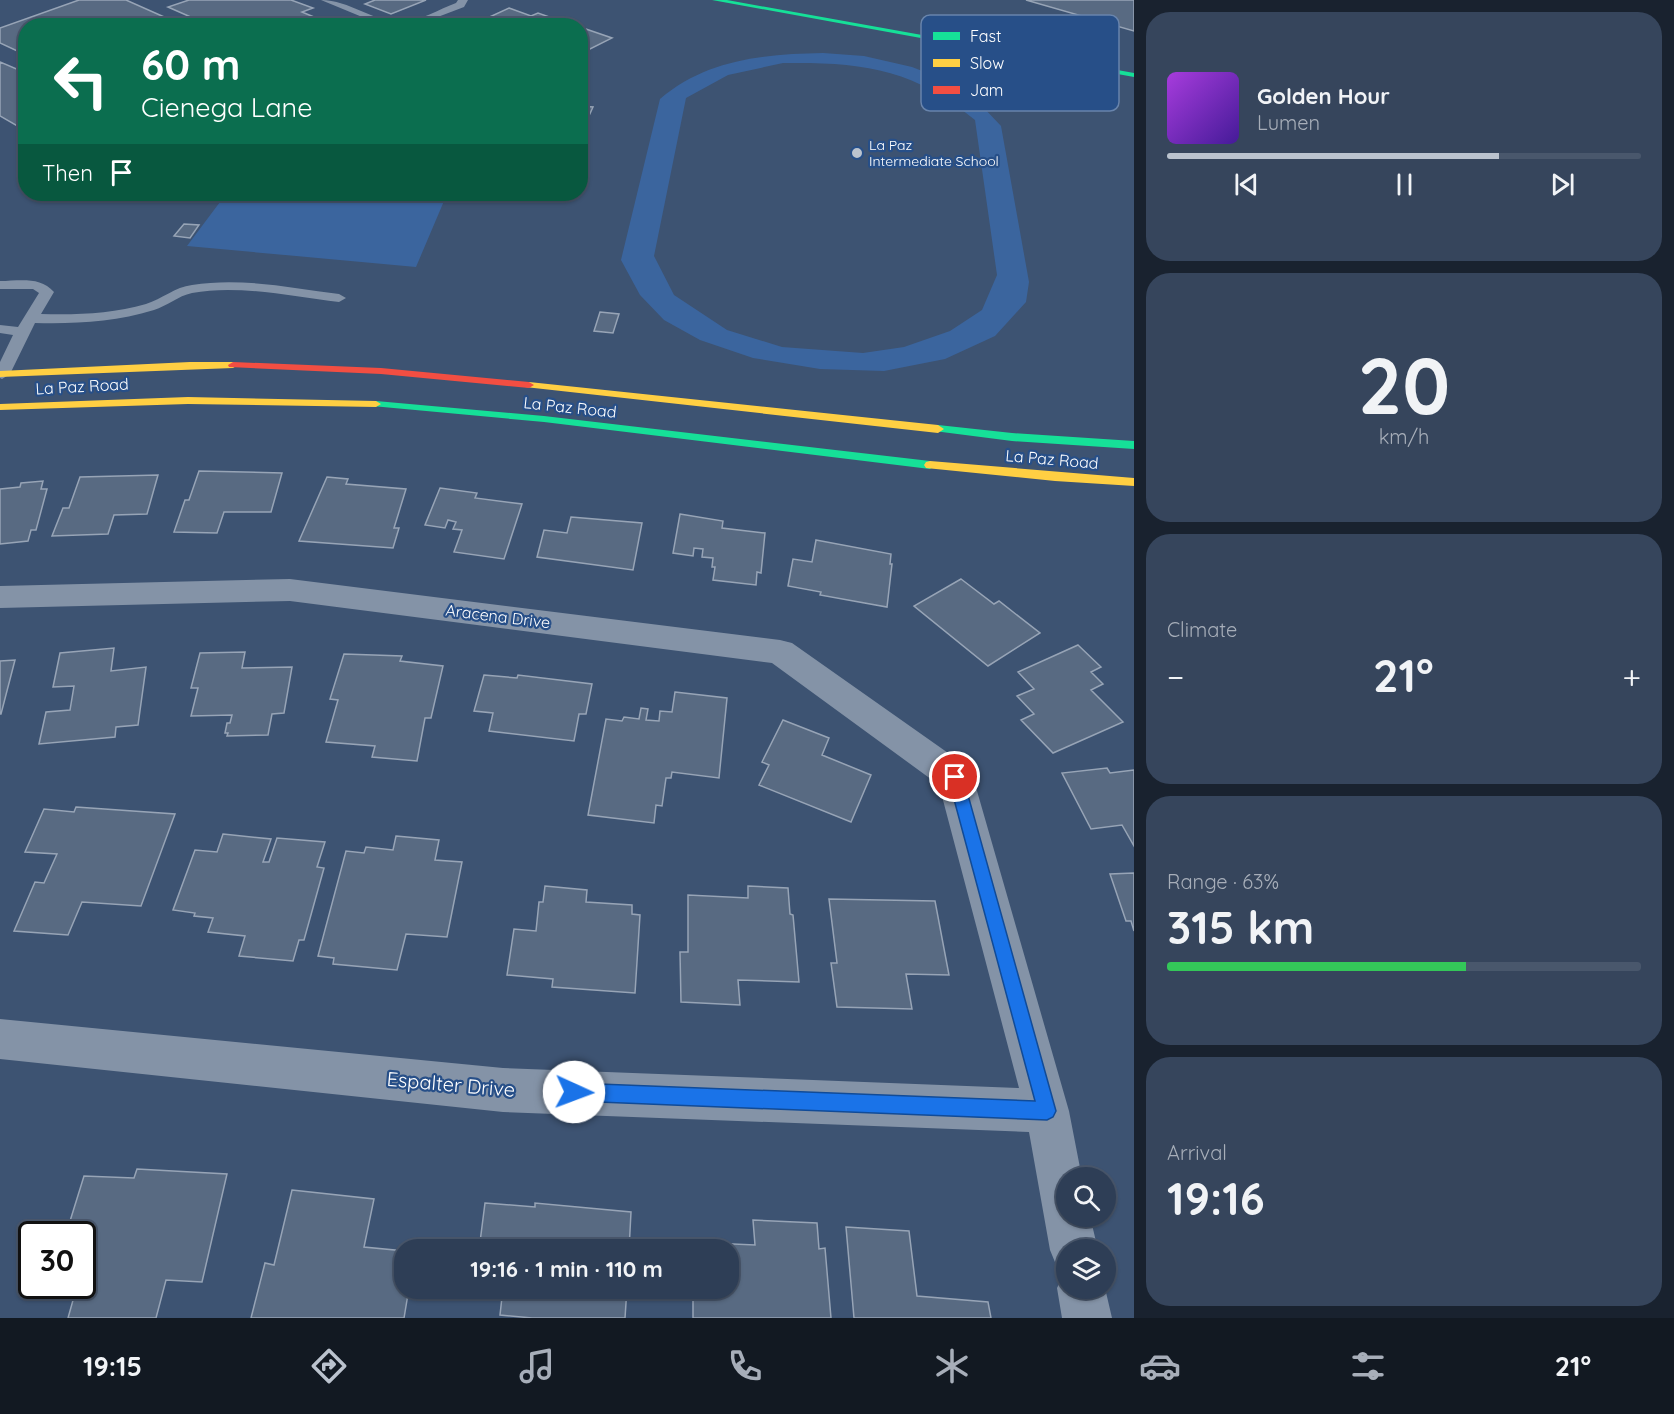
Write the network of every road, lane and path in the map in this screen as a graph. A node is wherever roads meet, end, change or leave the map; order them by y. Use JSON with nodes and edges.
{"nodes":[{"id":1,"x":326,"y":0,"type":"edge"},
{"id":2,"x":362,"y":0,"type":"edge"},
{"id":3,"x":463,"y":0,"type":"edge"},
{"id":4,"x":715,"y":0,"type":"edge"},
{"id":5,"x":785,"y":0,"type":"edge"},
{"id":6,"x":344,"y":7,"type":"junction"},
{"id":7,"x":374,"y":18,"type":"edge"},
{"id":8,"x":424,"y":18,"type":"edge"},
{"id":9,"x":921,"y":25,"type":"edge"},
{"id":10,"x":921,"y":38,"type":"edge"},
{"id":11,"x":1119,"y":60,"type":"edge"},
{"id":12,"x":1134,"y":63,"type":"edge"},
{"id":13,"x":1119,"y":72,"type":"edge"},
{"id":14,"x":1134,"y":75,"type":"edge"},
{"id":15,"x":0,"y":285,"type":"edge"},
{"id":16,"x":339,"y":298,"type":"dead end"},
{"id":17,"x":31,"y":318,"type":"junction"},
{"id":18,"x":0,"y":329,"type":"edge"},
{"id":19,"x":22,"y":332,"type":"junction"},
{"id":20,"x":1,"y":374,"type":"edge"},
{"id":21,"x":0,"y":407,"type":"edge"},
{"id":22,"x":1134,"y":445,"type":"edge"},
{"id":23,"x":1134,"y":482,"type":"edge"},
{"id":24,"x":0,"y":597,"type":"edge"},
{"id":25,"x":0,"y":1039,"type":"edge"},
{"id":26,"x":1047,"y":1111,"type":"junction"},
{"id":27,"x":1058,"y":1167,"type":"edge"},
{"id":28,"x":1083,"y":1299,"type":"edge"},
{"id":29,"x":1087,"y":1318,"type":"edge"}],
"edges":[{"from":1,"to":6,"type":"lane"},
{"from":2,"to":6,"type":"lane"},
{"from":3,"to":8,"type":"lane"},
{"from":4,"to":10,"type":"main road"},
{"from":5,"to":9,"type":"main road"},
{"from":6,"to":7,"type":"lane"},
{"from":11,"to":12,"type":"main road"},
{"from":13,"to":14,"type":"main road"},
{"from":15,"to":17,"type":"lane"},
{"from":16,"to":17,"type":"lane"},
{"from":17,"to":19,"type":"lane"},
{"from":18,"to":19,"type":"lane"},
{"from":19,"to":20,"type":"lane"},
{"from":20,"to":22,"type":"main road","name":"La Paz Road"},
{"from":21,"to":23,"type":"main road","name":"La Paz Road"},
{"from":24,"to":26,"type":"street","name":"Aracena Drive"},
{"from":25,"to":26,"type":"street","name":"Espalter Drive"},
{"from":26,"to":27,"type":"street"},
{"from":28,"to":29,"type":"street"}]}
